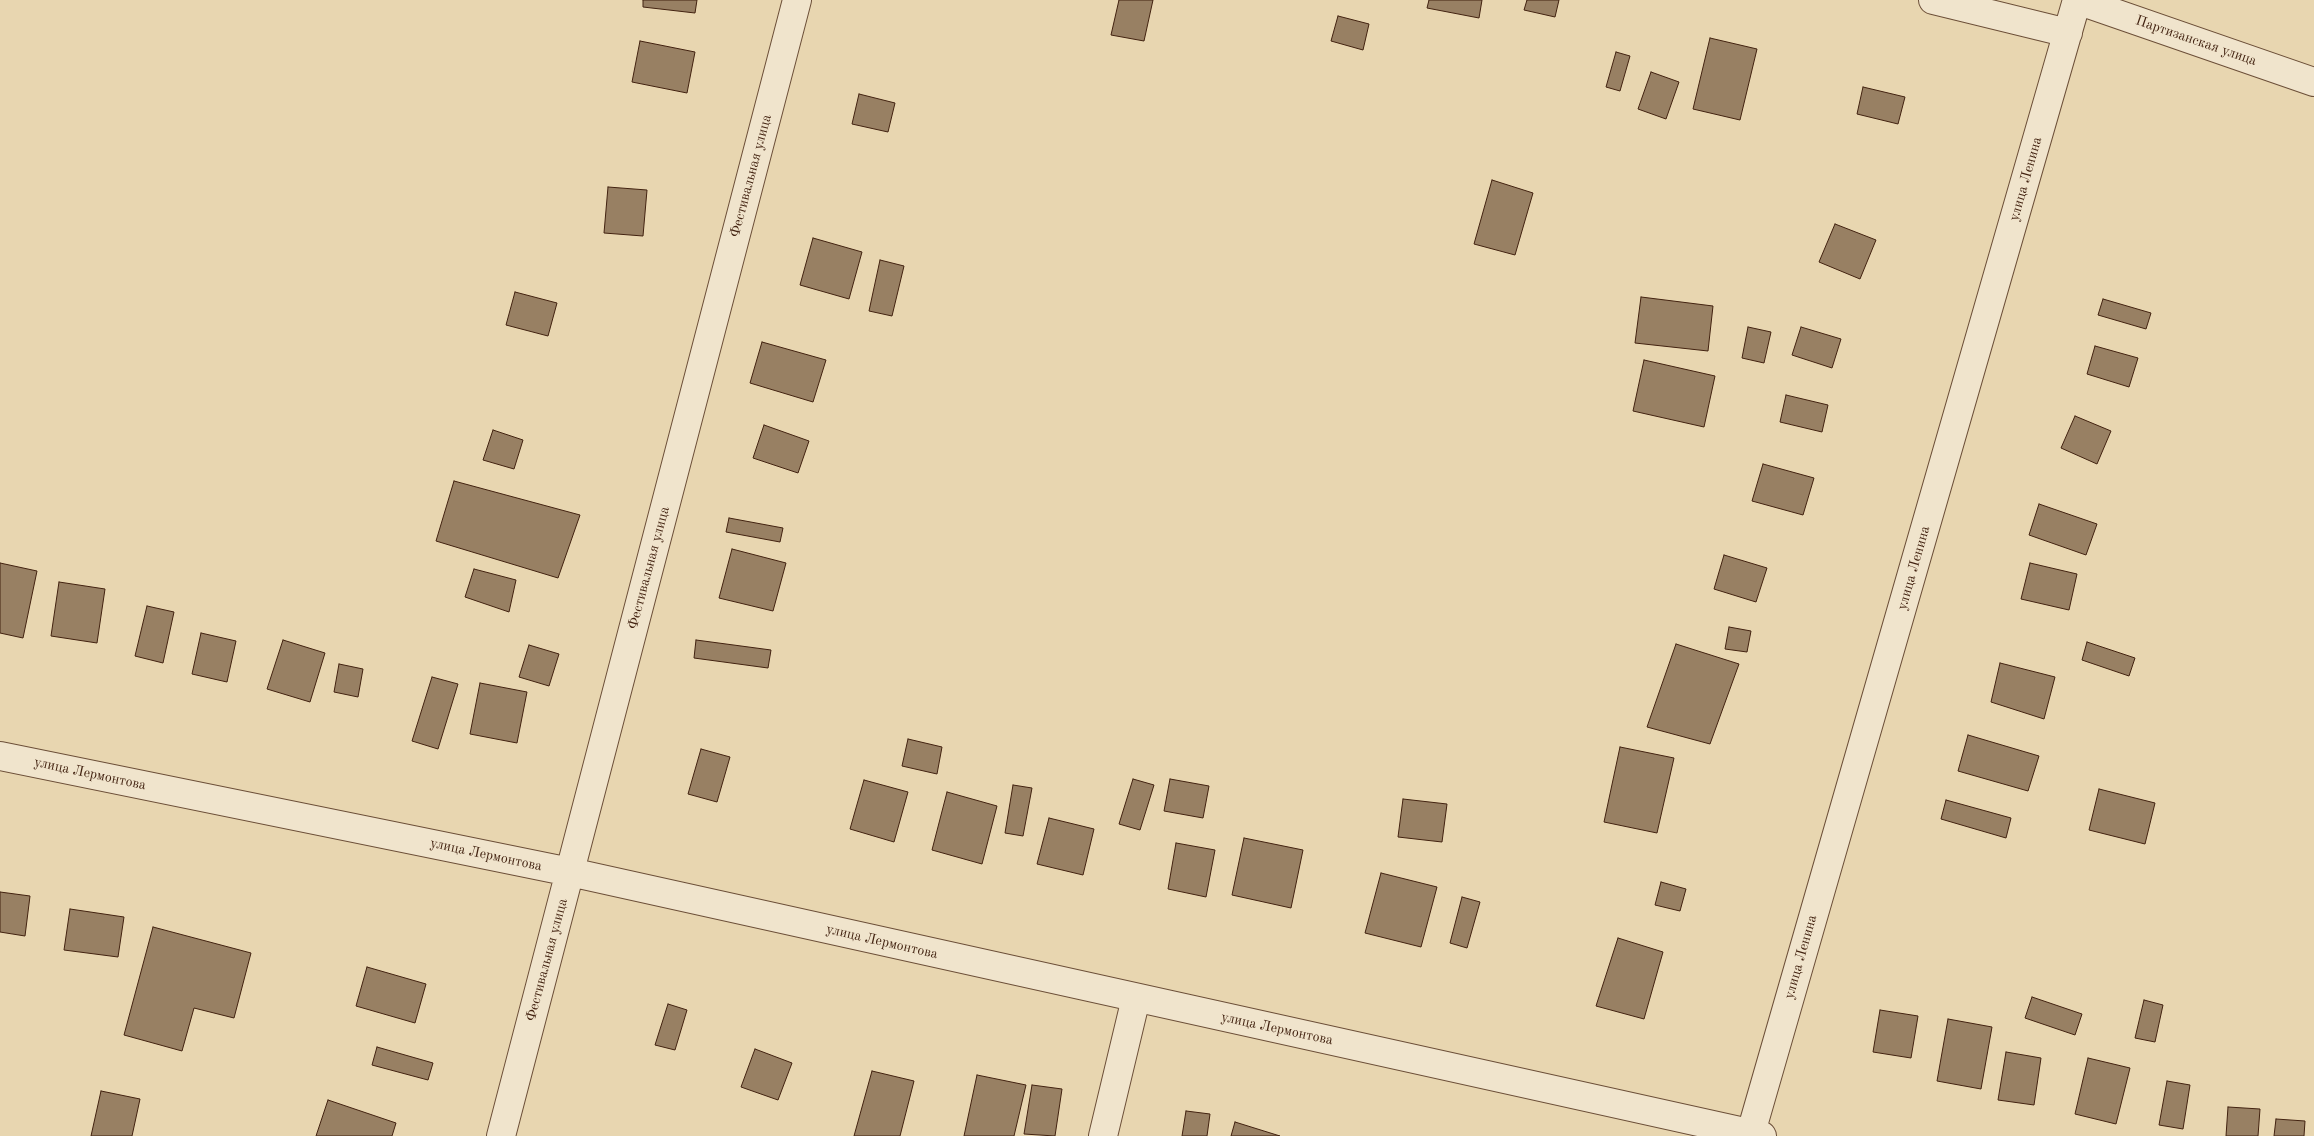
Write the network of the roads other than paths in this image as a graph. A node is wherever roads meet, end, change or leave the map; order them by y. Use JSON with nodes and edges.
{"nodes":[{"id":1,"x":797,"y":0,"type":"edge"},
{"id":2,"x":1934,"y":0,"type":"edge"},
{"id":3,"x":2077,"y":0,"type":"edge"},
{"id":4,"x":2068,"y":33,"type":"junction"},
{"id":5,"x":2314,"y":82,"type":"edge"},
{"id":6,"x":0,"y":756,"type":"edge"},
{"id":7,"x":570,"y":872,"type":"junction"},
{"id":8,"x":1136,"y":998,"type":"junction"},
{"id":9,"x":1754,"y":1135,"type":"edge"},
{"id":10,"x":501,"y":1136,"type":"edge"},
{"id":11,"x":1103,"y":1136,"type":"edge"}],
"edges":[{"from":1,"to":7,"type":"street","name":"Фестивальная улица"},
{"from":2,"to":4,"type":"street"},
{"from":3,"to":4,"type":"street","name":"улица Ленина"},
{"from":3,"to":5,"type":"street","name":"Партизанская улица"},
{"from":4,"to":9,"type":"street","name":"улица Ленина"},
{"from":6,"to":7,"type":"street","name":"улица Лермонтова"},
{"from":7,"to":8,"type":"street","name":"улица Лермонтова"},
{"from":7,"to":10,"type":"street","name":"Фестивальная улица"},
{"from":8,"to":9,"type":"street","name":"улица Лермонтова"},
{"from":8,"to":11,"type":"street"}]}
